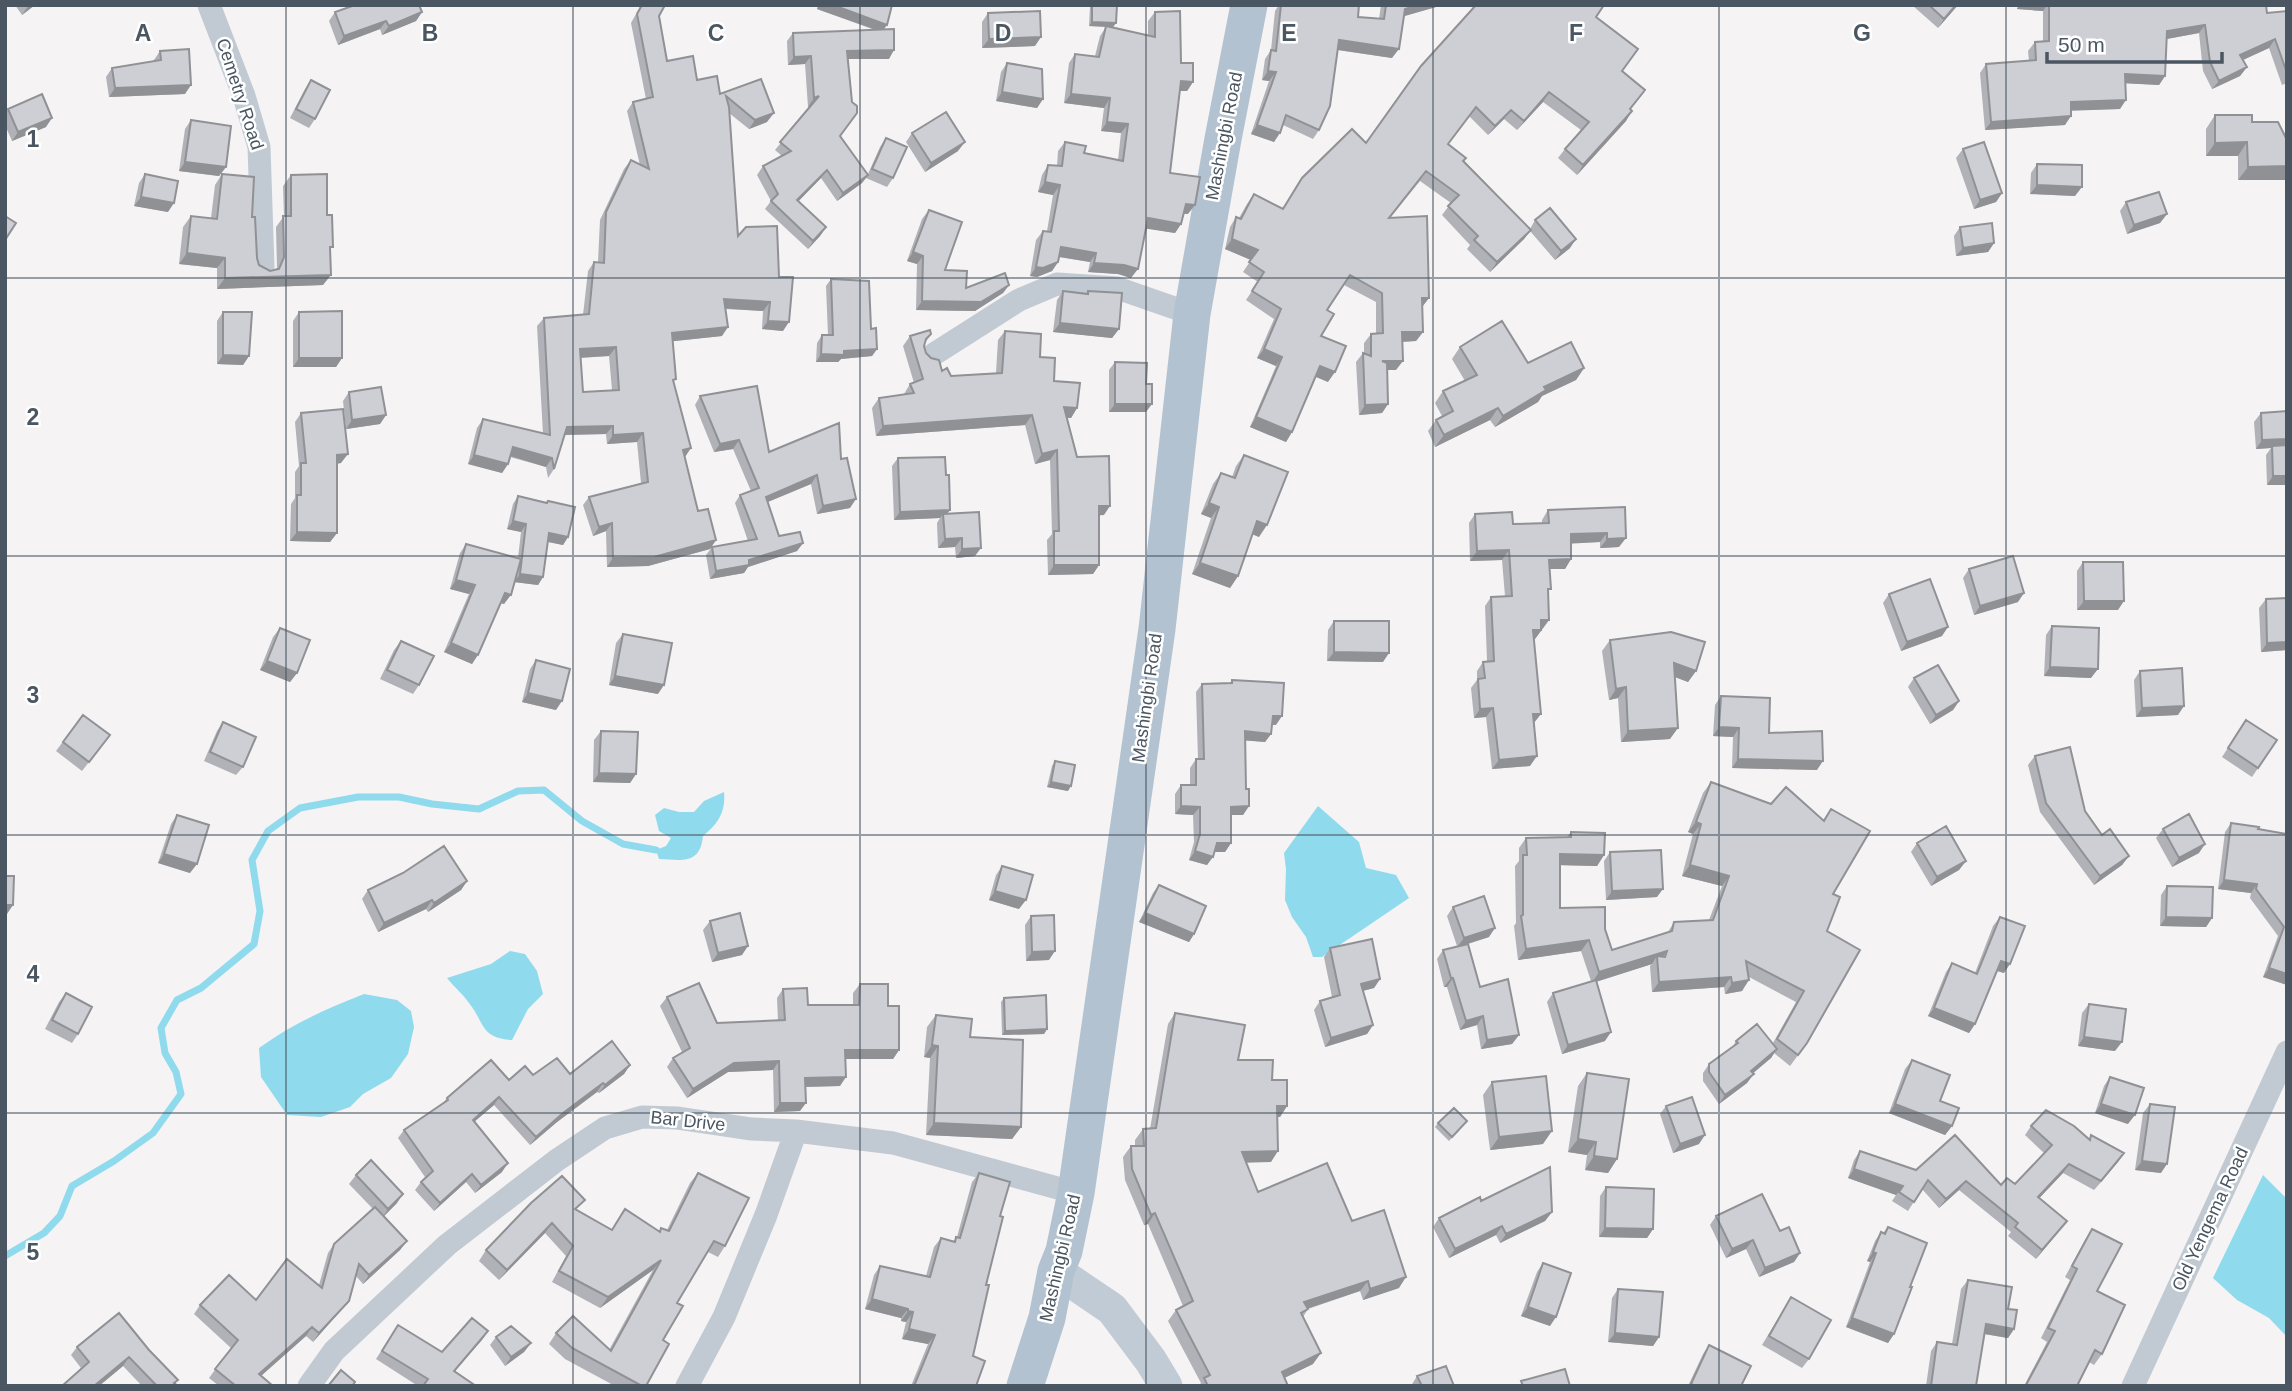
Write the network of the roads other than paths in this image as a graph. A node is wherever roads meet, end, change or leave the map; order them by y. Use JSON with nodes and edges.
{"nodes":[{"id":1,"x":209,"y":5,"type":"edge"},
{"id":2,"x":1249,"y":5,"type":"edge"},
{"id":3,"x":263,"y":268,"type":"edge"},
{"id":4,"x":1192,"y":314,"type":"junction"},
{"id":5,"x":931,"y":356,"type":"edge"},
{"id":6,"x":2285,"y":1060,"type":"edge"},
{"id":7,"x":796,"y":1131,"type":"junction"},
{"id":8,"x":1076,"y":1193,"type":"junction"},
{"id":9,"x":1056,"y":1270,"type":"junction"},
{"id":10,"x":309,"y":1386,"type":"edge"},
{"id":11,"x":687,"y":1386,"type":"edge"},
{"id":12,"x":1025,"y":1386,"type":"edge"},
{"id":13,"x":1166,"y":1386,"type":"edge"},
{"id":14,"x":2133,"y":1386,"type":"edge"}],
"edges":[{"from":1,"to":3,"type":"street","name":"Cemetry Road"},
{"from":2,"to":4,"type":"main road","name":"Mashingbi Road"},
{"from":4,"to":5,"type":"street"},
{"from":4,"to":8,"type":"main road","name":"Mashingbi Road"},
{"from":6,"to":14,"type":"street","name":"Old Yengema Road"},
{"from":7,"to":8,"type":"street","name":"Bar Drive"},
{"from":7,"to":10,"type":"street","name":"Bar Drive"},
{"from":7,"to":11,"type":"street"},
{"from":8,"to":9,"type":"main road","name":"Mashingbi Road"},
{"from":9,"to":12,"type":"main road","name":"Mashingbi Road"},
{"from":9,"to":13,"type":"main road"}]}
